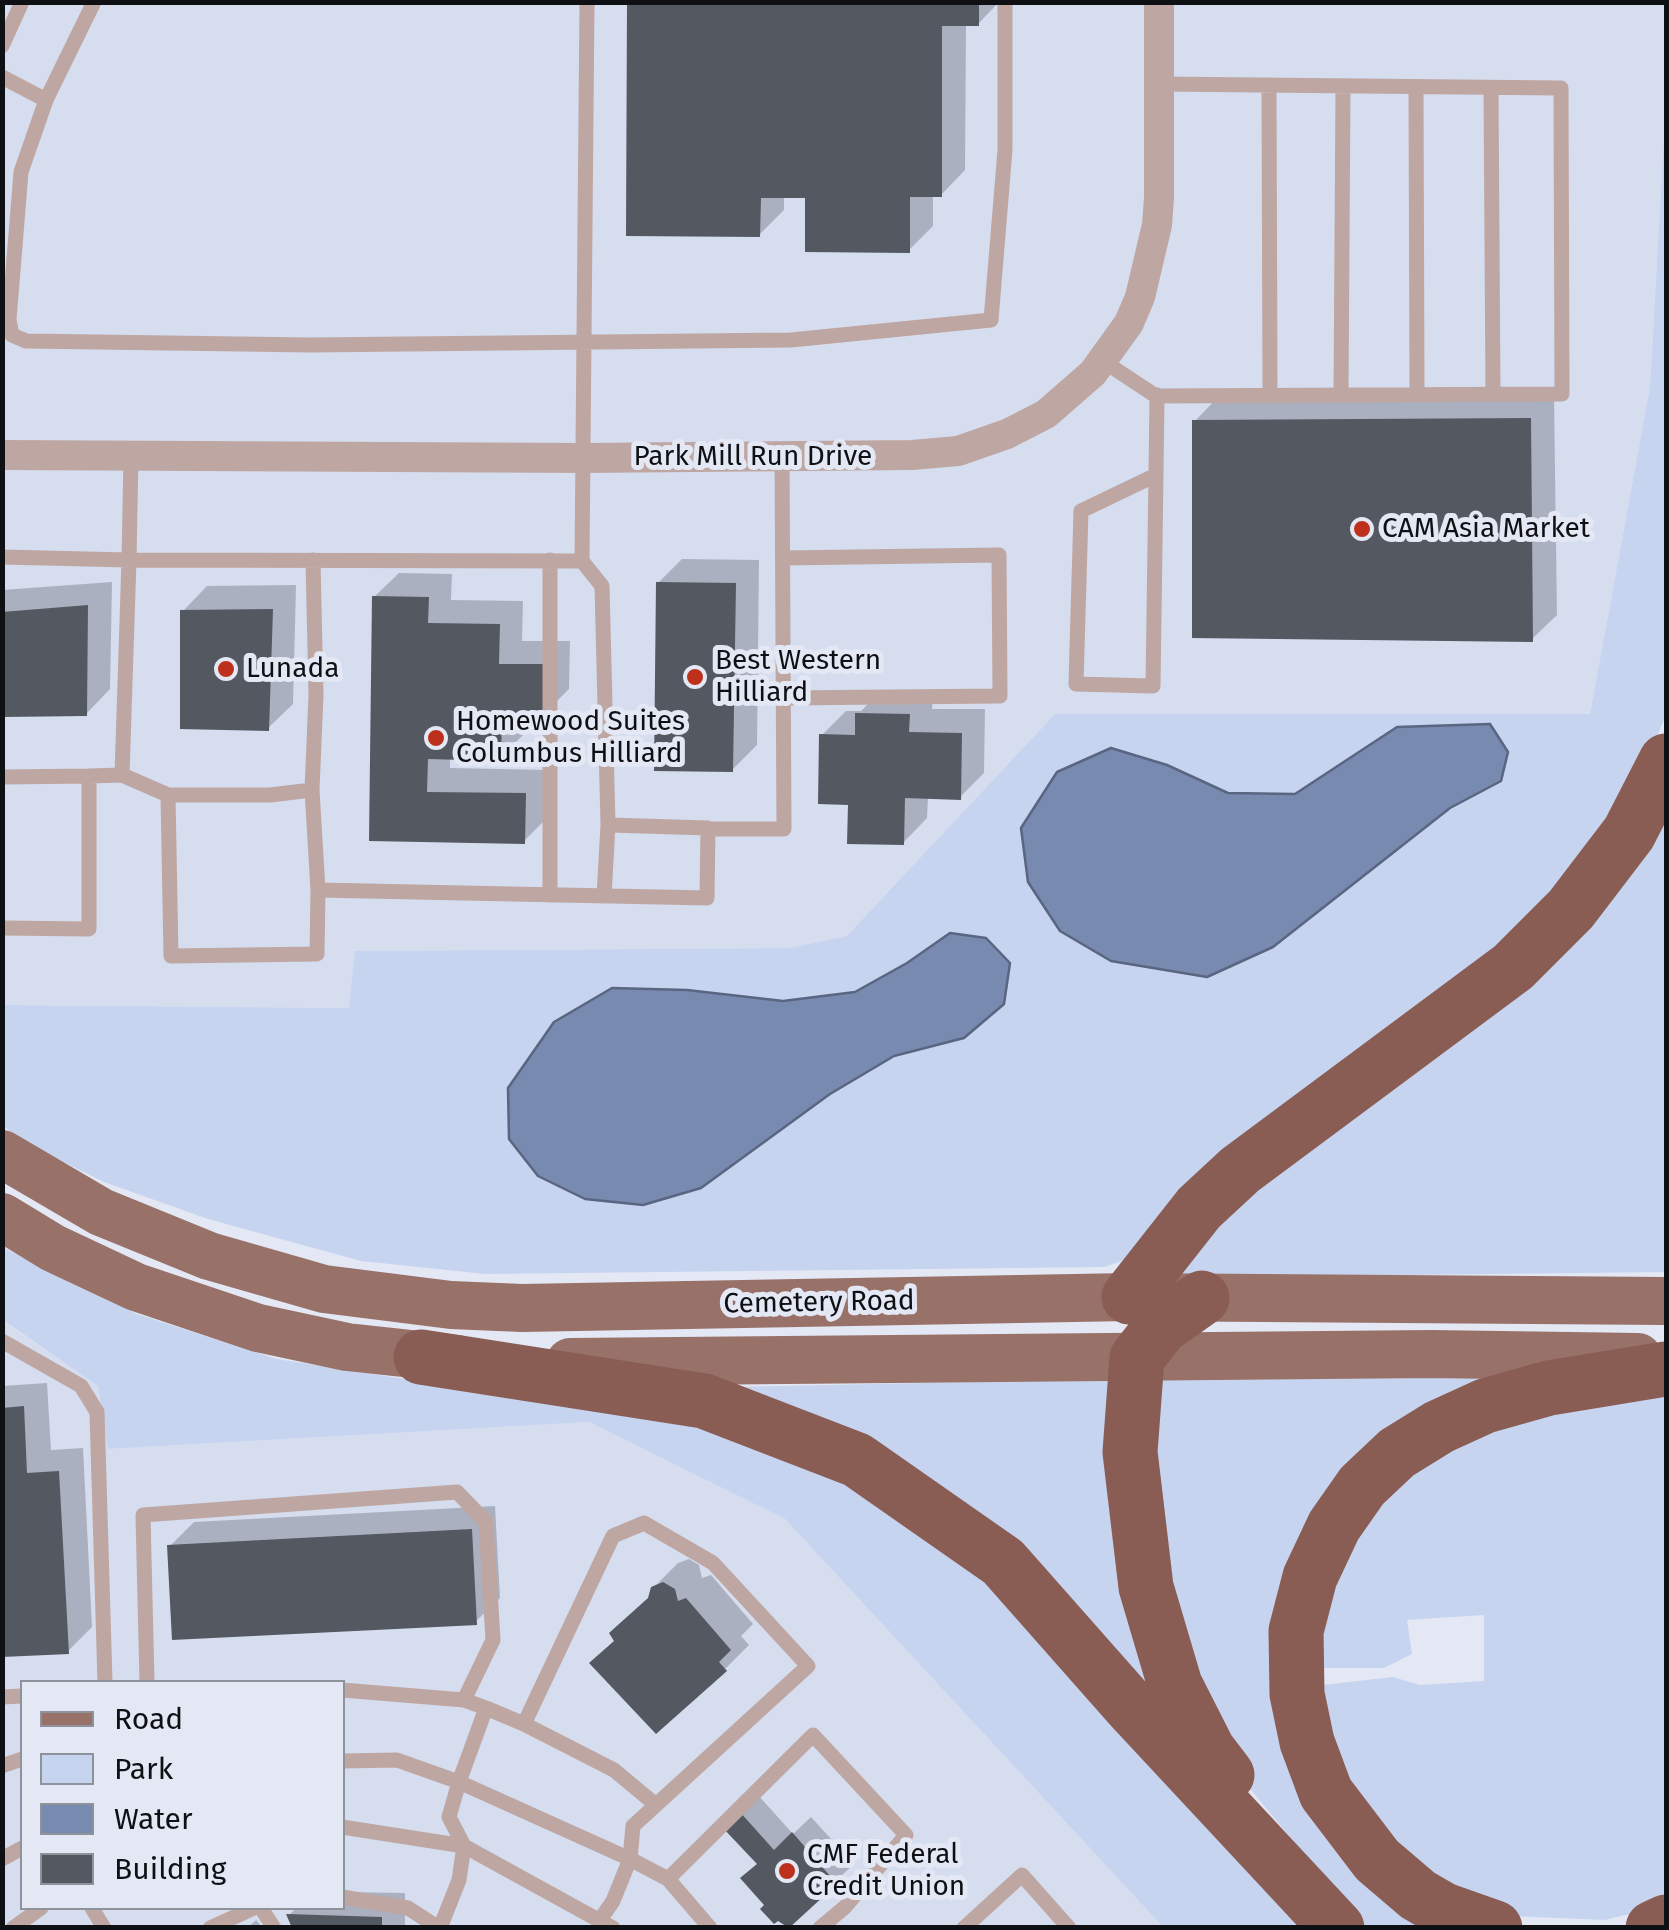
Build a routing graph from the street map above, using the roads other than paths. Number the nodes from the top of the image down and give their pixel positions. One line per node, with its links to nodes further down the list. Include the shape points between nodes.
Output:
1 (94, 2): 13 (lane)
2 (587, 2): 14 (lane)
3 (1005, 2): 14 (lane, via 1005,150 991,320 791,340)
4 (1160, 2): 8 (street, Park Mill Run Drive)
5 (15, 4): 6 (lane)
6 (2, 46)
7 (2, 77): 13 (lane)
8 (1159, 84): 9 (lane); 15 (street, Park Mill Run Drive, via 1157,225 1140,297)
9 (1269, 85): 10 (lane); 19 (lane)
10 (1344, 86): 11 (lane); 20 (lane)
11 (1416, 87): 12 (lane); 16 (lane)
12 (1491, 88): 17 (lane); 17 (lane, via 1561,88 1562,394)
13 (46, 100): 14 (lane, via 16,196 9,320 12,334 26,341)
14 (584, 344): 24 (lane)
15 (1103, 361): 18 (lane); 23 (street, Park Mill Run Drive, via 1046,414 958,451)
16 (1417, 394): 17 (lane); 20 (lane)
17 (1493, 394)
18 (1157, 395): 19 (lane); 25 (lane)
19 (1270, 395): 20 (lane)
20 (1340, 395)
21 (2, 455): 22 (street, Park Mill Run Drive)
22 (131, 456): 24 (street, Park Mill Run Drive); 28 (lane)
23 (782, 456): 24 (street, Park Mill Run Drive); 27 (lane)
24 (584, 458): 31 (lane)
25 (1156, 474): 25 (lane, via 1153,686 1076,684 1081,511)
26 (2, 557): 28 (lane)
27 (782, 558): 32 (lane); 32 (lane, via 999,555 1000,696)
28 (129, 560): 29 (lane); 34 (lane)
29 (313, 560): 30 (lane); 37 (lane)
30 (550, 560): 31 (lane); 42 (lane)
31 (582, 561): 39 (lane, via 602,586)
32 (783, 698): 40 (lane, via 784,830)
33 (1666, 761): 47 (highway, via 1629,833 1571,909 1513,967 1240,1170 1199,1208)
34 (122, 775): 35 (lane); 38 (lane)
35 (90, 776): 36 (lane); 44 (lane, via 90,929)
36 (2, 777)
37 (312, 790): 38 (lane); 41 (lane)
38 (168, 795): 41 (lane, via 171,956 318,954)
39 (608, 825): 40 (lane); 43 (lane)
40 (708, 829): 43 (lane, via 707,898)
41 (318, 890): 42 (lane)
42 (550, 895): 43 (lane)
43 (604, 896)
44 (2, 928)
45 (2, 1154): 47 (main road, Cemetery Road, via 101,1212 209,1256 377,1297 522,1308)
46 (2, 1217): 51 (main road, Cemetery Road, via 136,1287 258,1328)
47 (1129, 1297): 48 (main road, Cemetery Road)
48 (1202, 1298): 49 (main road, Cemetery Road); 53 (highway, via 1161,1327)
49 (1666, 1302)
50 (2, 1342): 55 (lane, via 81,1386 97,1412)
51 (422, 1357): 53 (main road, Cemetery Road); 80 (highway, via 704,1401 858,1460 1003,1562)
52 (1666, 1357): 53 (main road, Cemetery Road)
53 (1137, 1358): 81 (highway, via 1130,1452 1136,1510 1146,1587 1174,1684 1208,1750)
54 (1666, 1369): 82 (highway, via 1549,1388 1439,1427 1362,1486 1310,1578 1296,1631 1297,1694 1326,1793 1377,1860 1418,1896)
55 (105, 1680)
56 (147, 1680): 58 (lane, via 143,1514 457,1492 486,1522 493,1640)
57 (345, 1690): 58 (lane)
58 (464, 1700): 59 (lane)
59 (486, 1708): 60 (lane); 62 (lane)
60 (524, 1724): 63 (lane, via 614,1770); 63 (lane, via 613,1536 644,1523 713,1563 808,1666)
61 (345, 1760): 62 (lane, via 397,1760)
62 (459, 1782): 65 (lane, via 449,1817); 66 (lane)
63 (656, 1805): 66 (lane, via 633,1826)
64 (345, 1827): 65 (lane)
65 (464, 1846): 72 (lane); 75 (lane, via 459,1880)
66 (630, 1860): 67 (lane); 72 (lane)
67 (668, 1879): 76 (lane); 77 (lane, via 813,1735 906,1835)
68 (345, 1897): 75 (lane, via 408,1908)
69 (38, 1910): 73 (lane)
70 (253, 1910): 74 (lane)
71 (1666, 1922): 83 (highway)
72 (607, 1924)
73 (13, 1928)
74 (210, 1928)
75 (439, 1928)
76 (710, 1928)
77 (820, 1928)
78 (964, 1928): 79 (lane, via 1022,1874)
79 (1069, 1928)
80 (1337, 1928)
81 (1352, 1928)
82 (1495, 1928)
83 (1652, 1928)

